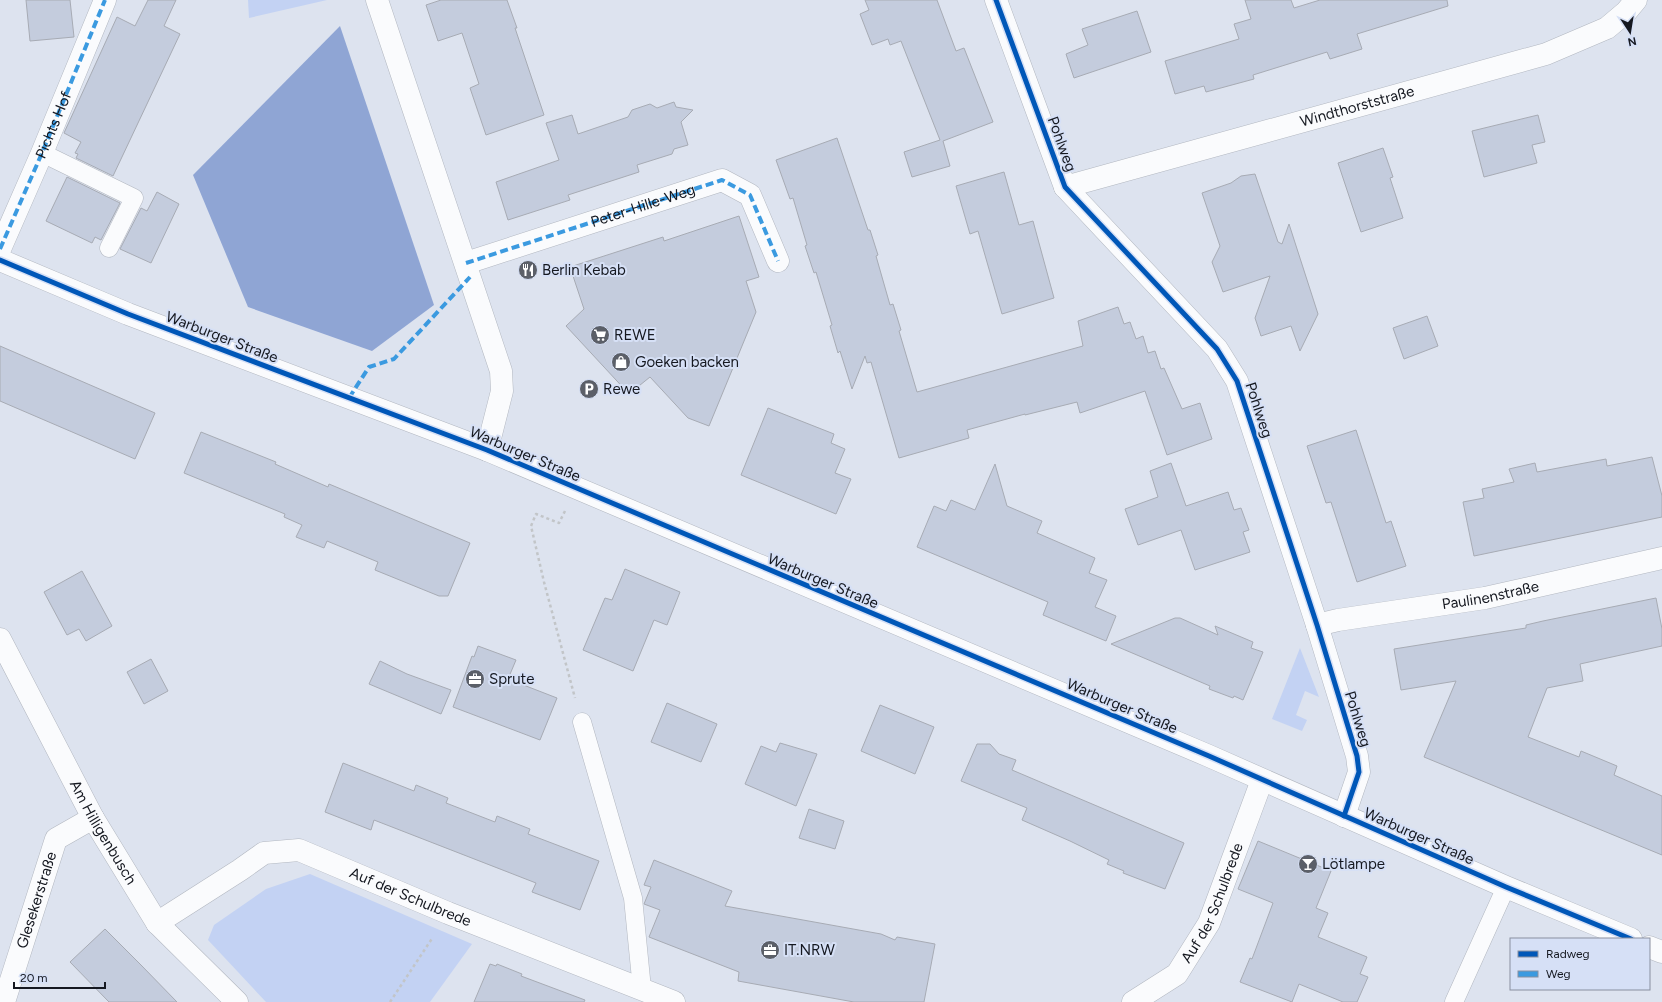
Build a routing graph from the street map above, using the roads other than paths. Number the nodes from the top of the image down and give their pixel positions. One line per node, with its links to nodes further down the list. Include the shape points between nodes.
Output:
1 (105, 0): 5 (street, Pichts Hof)
2 (376, 0): 11 (street)
3 (996, 0): 6 (street, Pohlweg)
4 (1636, 0): 6 (street, Windthorststraße, via 1607,28 1546,54)
5 (42, 153): 7 (lane, via 134,198); 8 (street, Pichts Hof)
6 (1065, 187): 14 (street, Pohlweg, via 1217,349 1237,381)
7 (109, 248)
8 (0, 249)
9 (0, 260): 12 (street, Warburger Straße, via 128,314)
10 (778, 261): 11 (street, Peter-Hille-Weg, via 750,195 722,180)
11 (466, 263): 12 (street, via 501,371 502,391)
12 (487, 450): 17 (street, Warburger Straße)
13 (1662, 558): 14 (street, Paulinenstraße, via 1485,598)
14 (1317, 625): 18 (street, Pohlweg, via 1357,756 1359,772)
15 (0, 640): 19 (street, Am Hilligenbusch)
16 (582, 722): 25 (lane, via 633,898)
17 (1262, 780): 18 (street, Warburger Straße); 29 (street, Auf der Schulbrede, via 1209,923 1177,974)
18 (1344, 816): 20 (street, Warburger Straße)
19 (93, 818): 21 (street, Am Hilligenbusch); 26 (street, Glesekerstraße, via 56,838)
20 (1506, 888): 22 (street, Warburger Straße); 30 (lane)
21 (157, 923): 25 (street, Auf der Schulbrede, via 264,854 299,850 448,913); 27 (street, Am Hilligenbusch)
22 (1629, 938)
23 (1650, 947): 24 (street)
24 (1662, 952)
25 (642, 989): 28 (street, Auf der Schulbrede)
26 (4, 1002)
27 (237, 1002)
28 (674, 1002)
29 (1133, 1002)
30 (1454, 1002)

